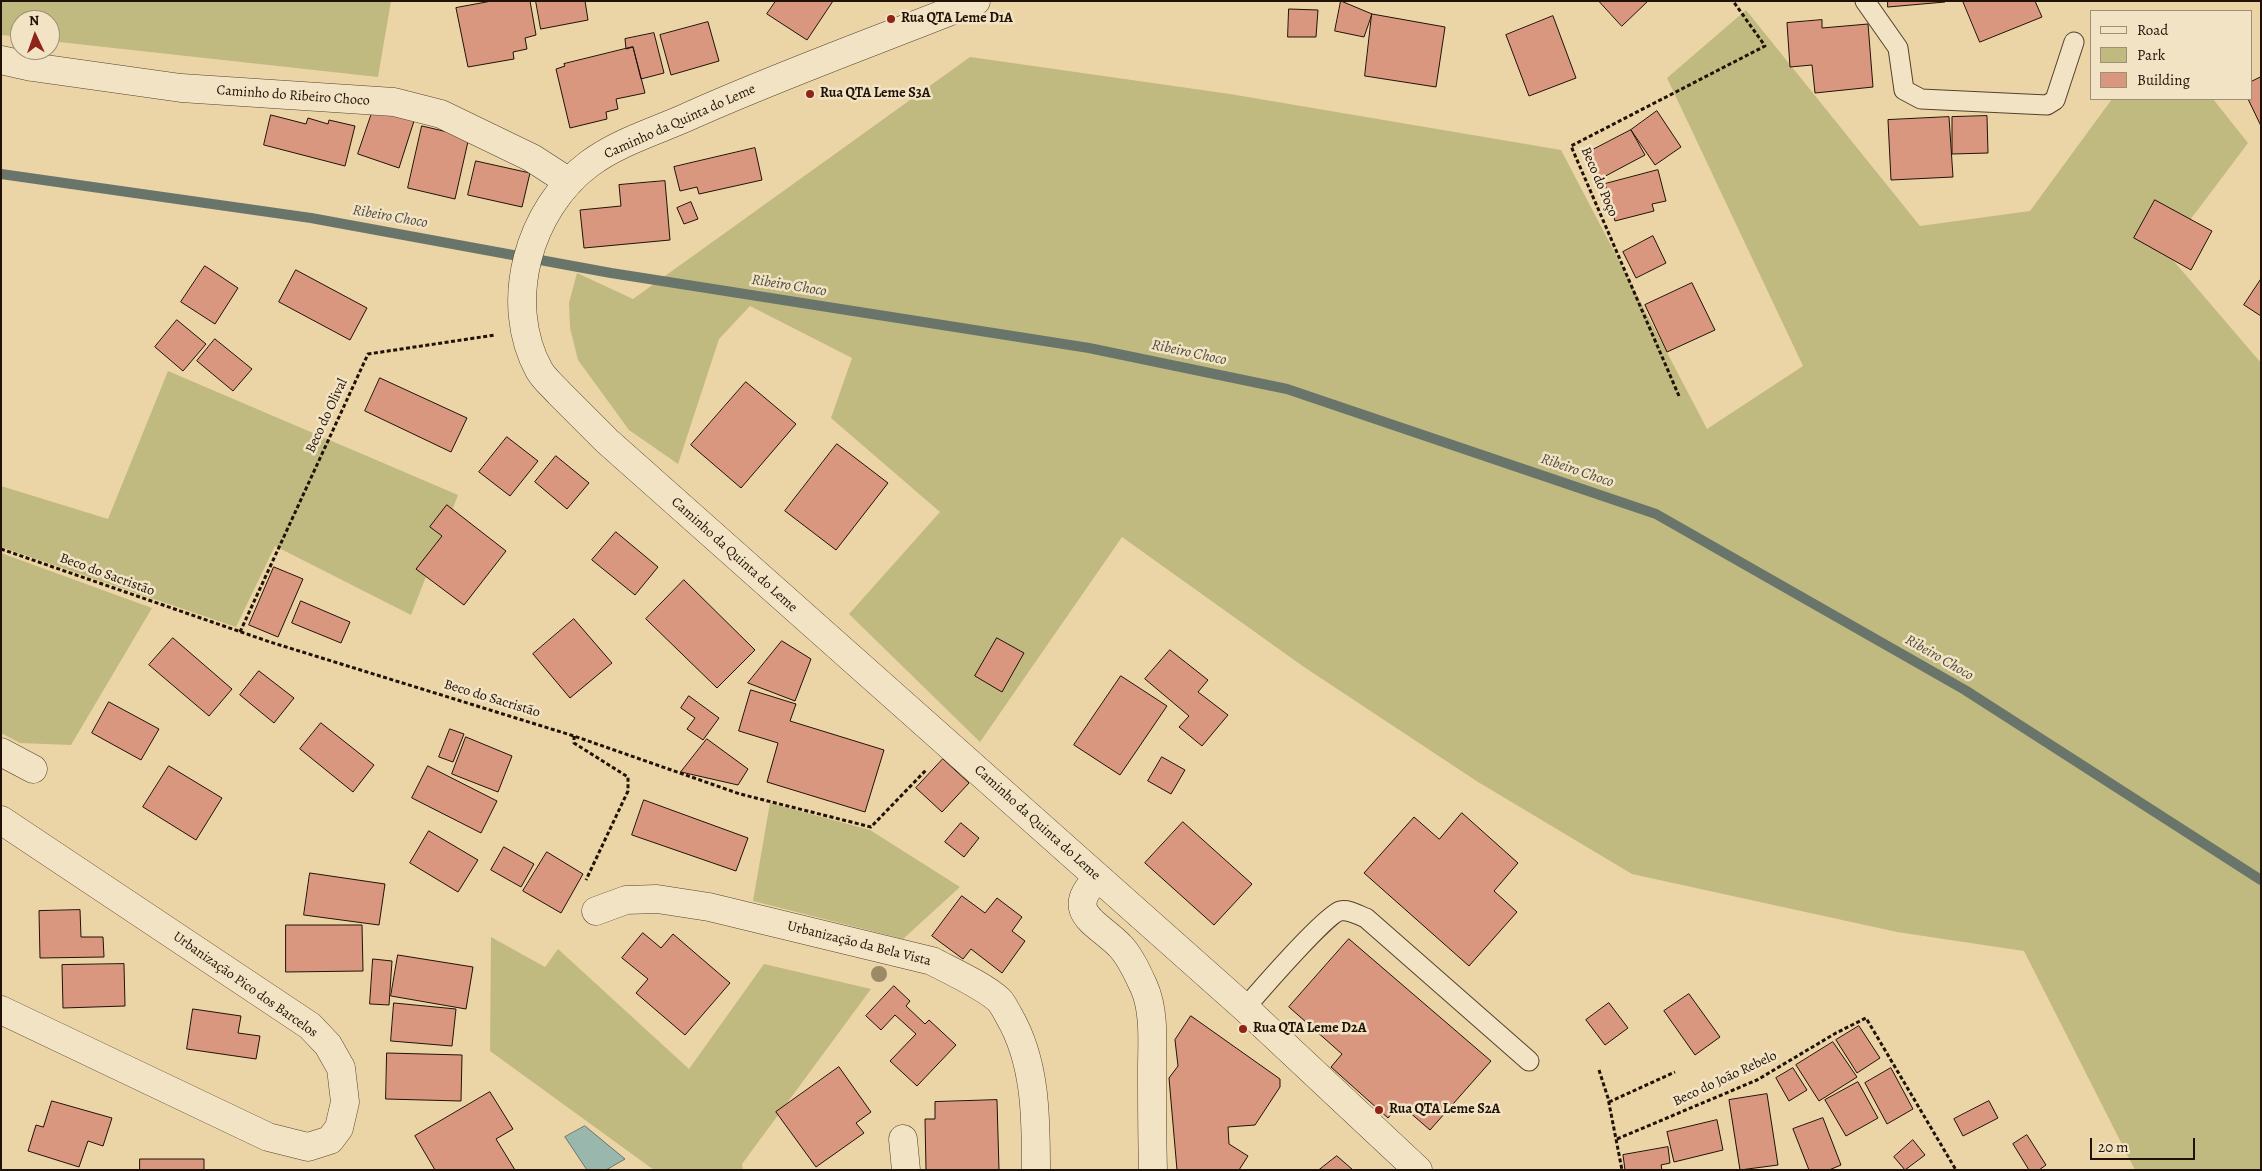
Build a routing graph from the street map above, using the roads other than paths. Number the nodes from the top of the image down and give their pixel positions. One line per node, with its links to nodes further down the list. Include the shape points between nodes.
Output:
1 (976, 1): 5 (street, Caminho da Quinta do Leme, via 708,107 614,149)
2 (1865, 1): 3 (lane, via 1898,48 1904,90 1921,99 2047,106 2055,100)
3 (2074, 42)
4 (1, 60): 5 (street, Caminho do Ribeiro Choco, via 182,88 394,102 441,114 532,158)
5 (569, 182): 9 (street, Caminho da Quinta do Leme, via 540,222 522,278 525,331 540,373 607,441)
6 (1, 752): 7 (street)
7 (34, 769)
8 (1, 820): 12 (street, Urbanização Pico dos Barcelos, via 310,1026 328,1045 340,1068 345,1102 339,1128 330,1140 308,1147 268,1136)
9 (1098, 878): 11 (street, Caminho da Quinta do Leme); 17 (street, via 1088,888 1083,900 1084,914 1121,947 1147,994 1152,1028)
10 (596, 911): 16 (street, Urbanização da Bela Vista, via 626,900 657,899 708,907 932,961 965,978 999,1000 1018,1032 1027,1062 1036,1116)
11 (1245, 1008): 13 (lane, via 1323,923 1338,911 1348,911 1366,918); 18 (street, Caminho da Quinta do Leme)
12 (1, 1010)
13 (1529, 1060)
14 (904, 1139): 15 (street)
15 (906, 1170)
16 (1036, 1170)
17 (1153, 1170)
18 (1418, 1170)

